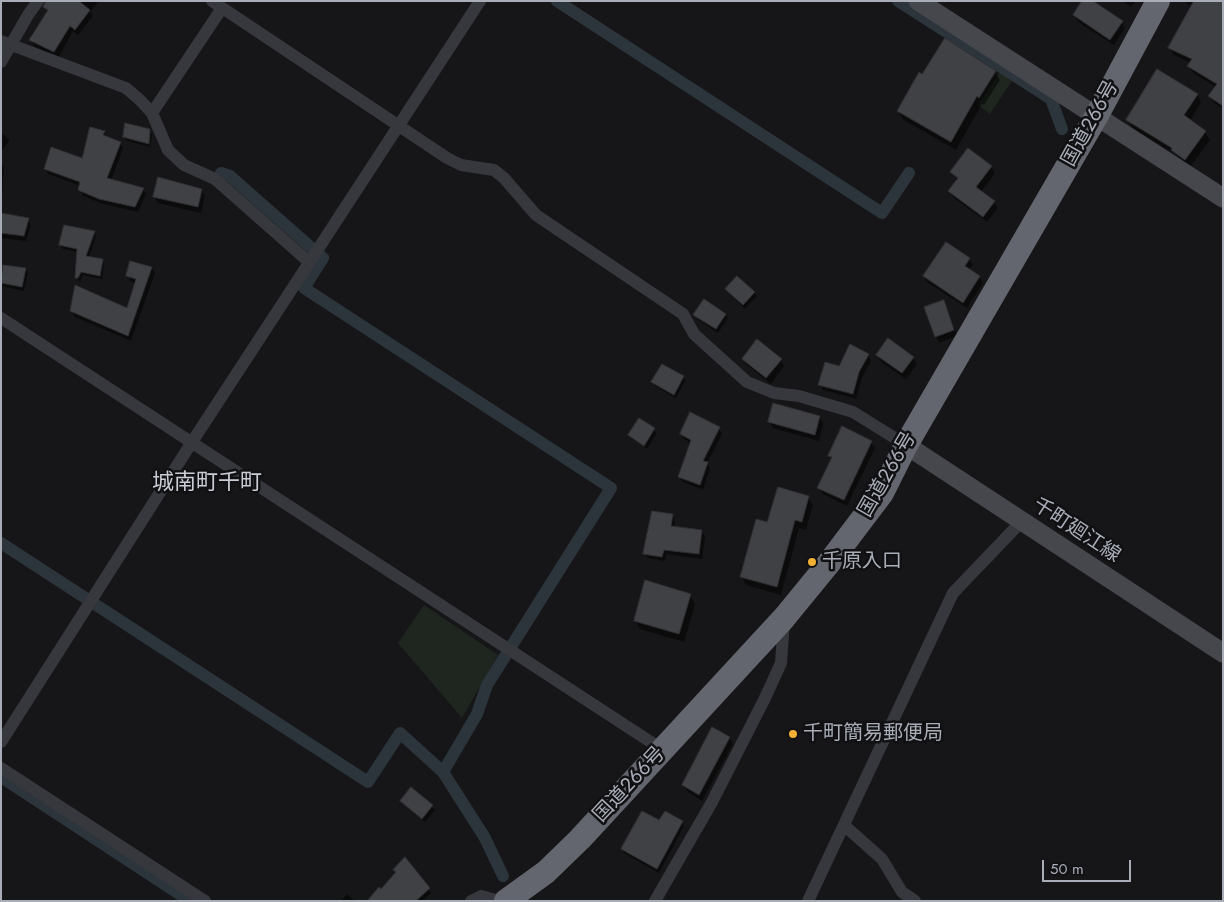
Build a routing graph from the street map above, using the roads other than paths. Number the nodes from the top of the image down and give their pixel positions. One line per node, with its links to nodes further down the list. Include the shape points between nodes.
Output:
1 (38, 1): 6 (street)
2 (480, 1): 10 (street)
3 (918, 1): 9 (main road)
4 (1158, 1): 9 (highway, 国道266号)
5 (217, 4): 8 (street); 10 (street)
6 (6, 43): 7 (street); 8 (street, via 126,88)
7 (1, 62)
8 (152, 114): 12 (street, via 168,150 184,165 215,179)
9 (1097, 115): 11 (main road); 15 (highway, 国道266号)
10 (399, 126): 12 (street); 15 (street, via 461,165 494,170 536,215 683,314 694,334 747,382 774,393 799,396 853,412)
11 (1223, 198)
12 (309, 262): 14 (street)
13 (1, 318): 14 (street)
14 (192, 442): 19 (street); 20 (street)
15 (906, 445): 16 (main road, 千町廻江線); 17 (highway, 国道266号, via 882,493)
16 (1021, 522): 18 (main road, 千町廻江線); 22 (street, via 953,593)
17 (784, 618): 20 (highway, 国道266号); 27 (street, via 781,663 712,802)
18 (1223, 653)
19 (1, 742)
20 (663, 750): 26 (highway, 国道266号, via 546,872)
21 (1, 768): 23 (street)
22 (845, 826): 28 (street); 29 (street, via 882,859 902,892)
23 (205, 901)
24 (471, 901): 25 (street, via 481,896)
25 (500, 901)
26 (506, 901)
27 (655, 901)
28 (808, 901)
29 (914, 901)

